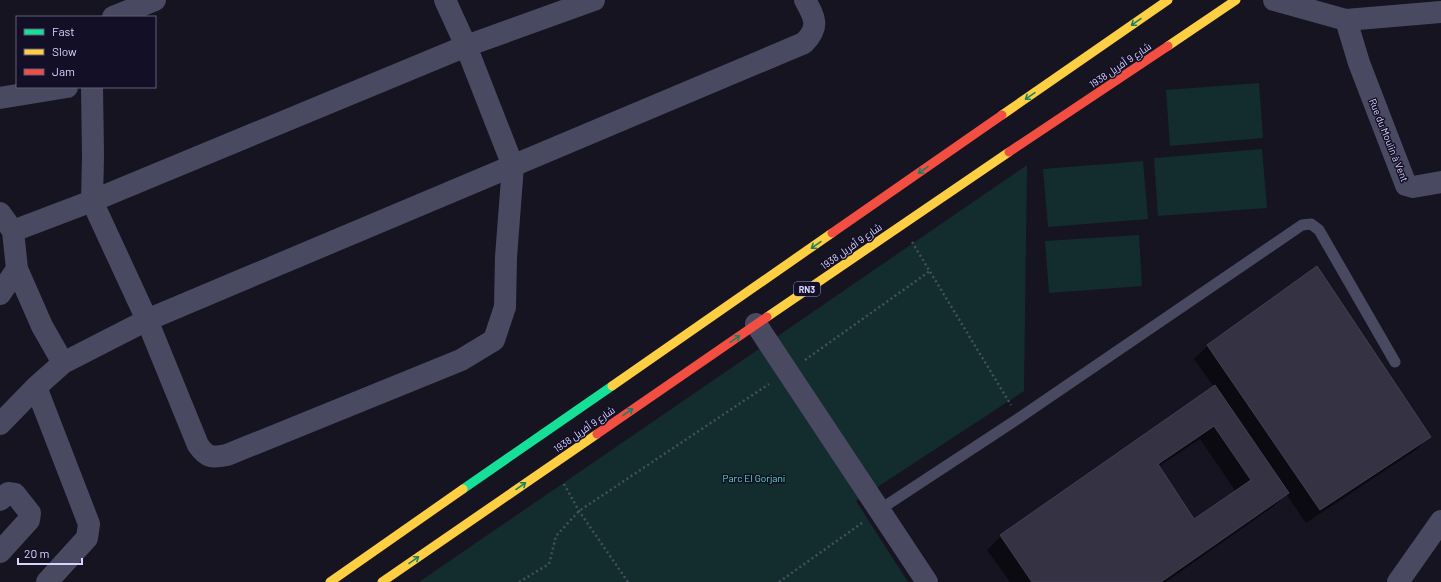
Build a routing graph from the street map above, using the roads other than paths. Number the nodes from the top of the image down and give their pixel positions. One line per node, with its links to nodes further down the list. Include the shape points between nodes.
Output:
1 (155, 0): 9 (street)
2 (445, 0): 11 (street)
3 (594, 0): 11 (street)
4 (805, 0): 15 (street, via 812,13 814,25 812,35 804,43)
5 (1168, 0): 33 (main road, شارع 9 أفريل 1938, one-way to 33)
6 (1236, 0): 23 (main road, شارع 9 أفريل 1938 / RN3)
7 (1274, 0): 10 (street)
8 (1441, 12): 10 (street)
9 (116, 15)
10 (1346, 20): 16 (street, Rue du Moulin à Vent, via 1359,63 1406,185 1413,187)
11 (466, 46): 15 (street); 17 (street)
12 (60, 88): 14 (street)
13 (92, 88): 17 (street)
14 (0, 98)
15 (513, 166): 22 (street); 22 (street, via 505,307 494,340 461,360 227,455 216,457 205,454 198,445)
16 (1441, 182)
17 (92, 202): 19 (street); 22 (street)
18 (0, 213): 19 (street)
19 (13, 231): 20 (street)
20 (17, 268): 21 (street); 25 (street, via 42,326)
21 (0, 294)
22 (146, 320): 25 (street)
23 (756, 324): 29 (street); 34 (main road, شارع 9 أفريل 1938 / RN3, one-way to 23)
24 (1396, 362): 29 (lane, via 1319,230 1312,224 1302,225)
25 (62, 363): 26 (street)
26 (36, 387): 27 (street); 32 (street, via 89,524 86,538)
27 (0, 424)
28 (0, 500): 31 (street, via 8,493 15,494 30,513 29,520)
29 (879, 510): 35 (street)
30 (1441, 521): 36 (street)
31 (0, 552)
32 (48, 582)
33 (330, 582)
34 (382, 582)
35 (927, 582)
36 (1398, 582)

